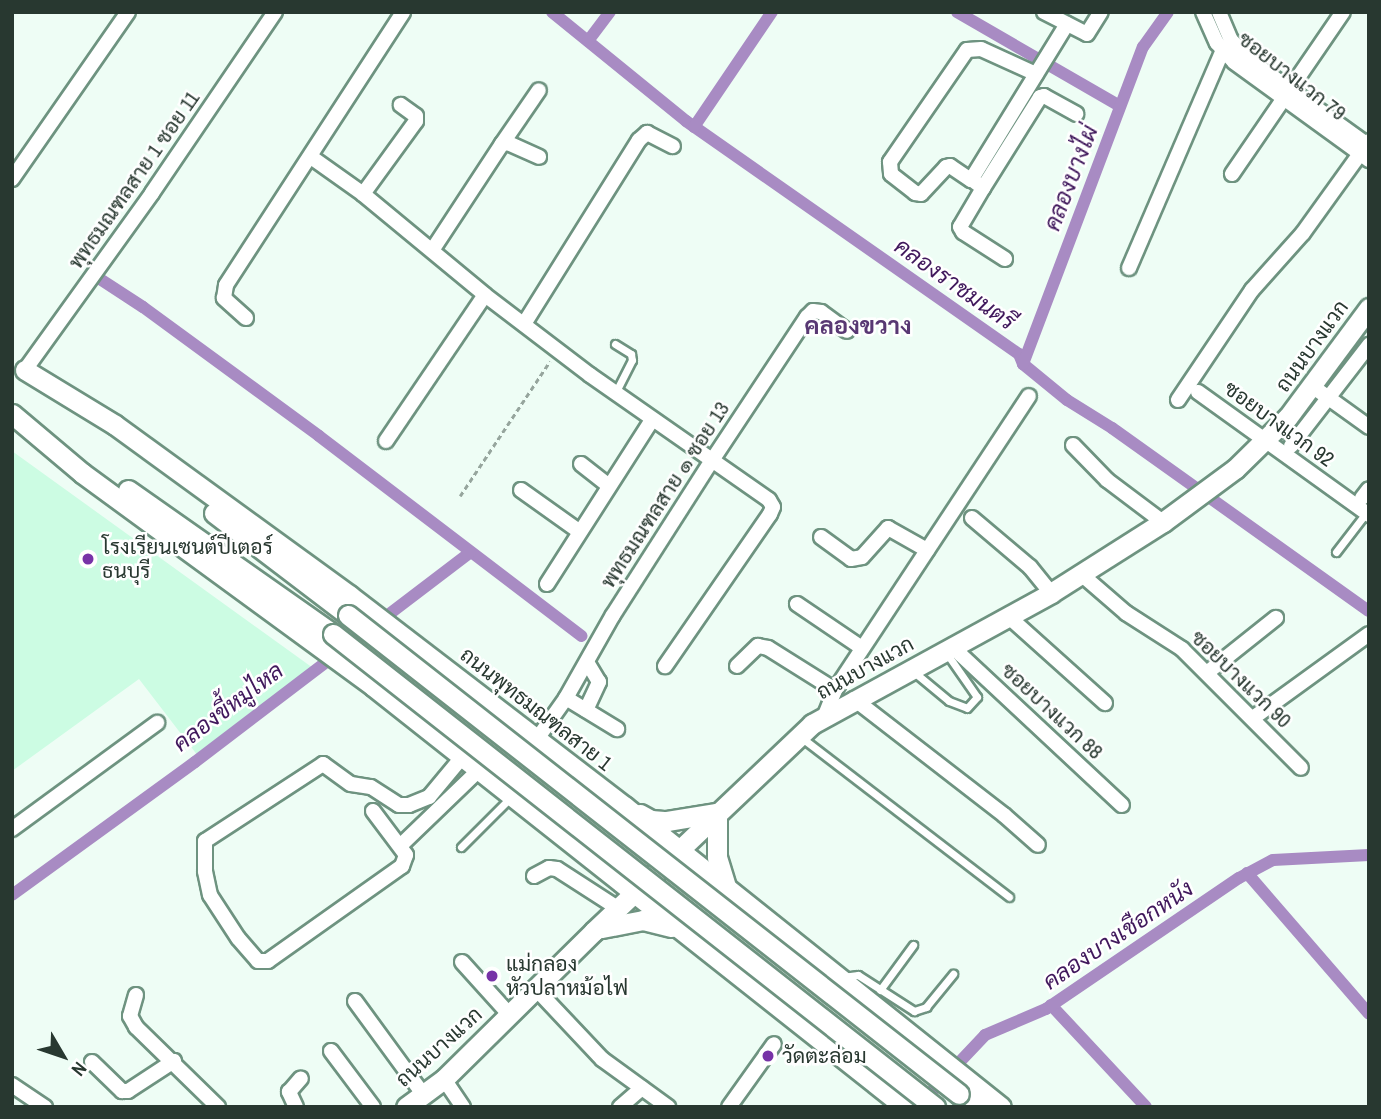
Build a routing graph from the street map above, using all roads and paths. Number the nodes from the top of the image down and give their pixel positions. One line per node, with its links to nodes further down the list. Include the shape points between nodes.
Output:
1 (128, 12): 22 (street)
2 (275, 12): 36 (street, พุทธมณฑลสาย 1 ซอย 11, via 152,193)
3 (403, 12): 19 (street)
4 (1044, 12): 9 (street)
5 (1101, 12): 9 (street, via 1087,34)
6 (1203, 12): 10 (street, ซอยบางแวก 79)
7 (1219, 12): 13 (street, ซอยบางแวก 79, via 1242,52)
8 (1343, 12): 13 (street)
9 (1067, 24): 11 (street)
10 (1223, 50): 13 (street, ซอยบางแวก 79, via 1249,74); 27 (street)
11 (1039, 68): 23 (street); 23 (street, via 981,49 967,50 888,168 915,194 950,166)
12 (539, 90): 16 (street)
13 (1287, 94): 18 (street, ซอยบางแวก 79); 21 (street)
14 (401, 105): 24 (street, via 416,121)
15 (1076, 114): 23 (street, via 1040,97)
16 (502, 144): 20 (street); 25 (street)
17 (673, 146): 31 (street, via 647,133 639,140)
18 (1366, 149): 42 (street, via 1303,233 1252,290)
19 (311, 157): 24 (street); 30 (street, via 226,285 224,298)
20 (539, 157)
21 (1232, 174)
22 (12, 179)
23 (977, 184): 26 (street, via 960,226)
24 (363, 194): 25 (street)
25 (433, 249): 28 (street)
26 (1005, 259)
27 (1129, 268)
28 (485, 295): 31 (street); 47 (street)
29 (1369, 308): 37 (main road, ถนนบางแวก)
30 (246, 318)
31 (524, 324): 35 (street)
32 (847, 331): 50 (street, พุทธมณฑลสาย ๑ ซอย 13, via 813,311)
33 (615, 344): 39 (lane, via 631,354 632,360)
34 (1369, 345): 41 (street)
35 (557, 350): 39 (street); 54 (path)
36 (19, 365): 86 (main road, ถนนพุทธมณฑลสาย 1, via 115,425); 129 (main road, ถนนพุทธมณฑลสาย 1, bridge, via 348,615 959,1094)
37 (1312, 386): 41 (street); 46 (main road, ถนนบางแวก)
38 (1198, 392): 46 (street, ซอยบางแวก 92)
39 (615, 393): 44 (street)
40 (1029, 396): 60 (street)
41 (1329, 398): 45 (street); 49 (street)
42 (1178, 400)
43 (12, 413): 87 (main road, via 82,472); 140 (main road, bridge, via 333,634)
44 (652, 420): 50 (street); 52 (street)
45 (1369, 427)
46 (1267, 440): 55 (street, ซอยบางแวก 92); 57 (main road, ถนนบางแวก)
47 (386, 441)
48 (1073, 445): 57 (street, via 1107,480)
49 (1291, 446)
50 (711, 461): 71 (street, พุทธมณฑลสาย ๑ ซอย 13, via 613,615); 72 (street, via 773,506)
51 (581, 464): 52 (street)
52 (608, 485): 58 (street)
53 (521, 490): 58 (street)
54 (460, 496)
55 (1368, 514): 61 (lane)
56 (972, 518): 64 (street, via 1030,567)
57 (1169, 518): 62 (main road, ถนนบางแวก)
58 (580, 532): 63 (street)
59 (821, 537): 60 (street, via 851,559 862,557 888,528)
60 (927, 550): 69 (street)
61 (1336, 552)
62 (1081, 574): 64 (main road, ถนนบางแวก); 75 (street, ซอยบางแวก 90)
63 (547, 584)
64 (1051, 593): 66 (main road, ถนนบางแวก)
65 (797, 604): 69 (street)
66 (1009, 617): 70 (main road, ถนนบางแวก); 79 (street)
67 (1276, 618): 75 (street)
68 (1369, 634): 82 (street)
69 (863, 648): 76 (street)
70 (950, 648): 74 (main road, ถนนบางแวก); 74 (lane, via 977,697 967,708 949,701); 92 (street, ซอยบางแวก 88)
71 (588, 664): 77 (street, พุทธมณฑลสาย ๑ ซอย 13); 80 (street, via 599,682)
72 (664, 666)
73 (737, 666): 76 (street, via 758,646 780,653)
74 (911, 668): 78 (main road, ถนนบางแวก)
75 (1208, 672): 82 (street, ซอยบางแวก 90)
76 (835, 690): 81 (street)
77 (566, 698): 80 (street); 86 (street, พุทธมณฑลสาย ๑ ซอย 13)
78 (854, 699): 81 (main road, ถนนบางแวก); 98 (street)
79 (1105, 703)
80 (586, 710): 84 (street)
81 (825, 715): 85 (main road, ถนนบางแวก)
82 (1253, 718): 88 (street, ซอยบางแวก 90)
83 (157, 723): 97 (street)
84 (617, 729)
85 (798, 736): 95 (main road, ถนนบางแวก); 105 (lane)
86 (537, 739): 90 (main road, ถนนพุทธมณฑลสาย 1)
87 (463, 756): 89 (main road); 99 (street, via 429,797 409,805 399,805 371,787 351,784 327,765 319,766 205,842 210,895 238,938 264,963 402,866 406,855)
88 (1301, 768)
89 (480, 769): 91 (main road); 99 (street)
90 (589, 780): 93 (main road, ถนนพุทธมณฑลสาย 1); 96 (main road, via 623,819 628,829 622,842 598,849)
91 (513, 795): 96 (main road); 100 (lane)
92 (1122, 805)
93 (624, 806): 95 (main road, via 651,820); 101 (main road, ถนนพุทธมณฑลสาย 1)
94 (373, 811): 99 (street)
95 (717, 813): 101 (main road, ถนนบางแวก); 103 (main road, via 717,857)
96 (547, 822): 104 (main road)
97 (12, 829)
98 (1038, 845)
99 (400, 846)
100 (461, 847)
101 (679, 851): 103 (main road, ถนนพุทธมณฑลสาย 1); 104 (main road, ถนนบางแวก)
102 (534, 876): 106 (street, via 557,869)
103 (727, 890): 109 (main road, ถนนพุทธมณฑลสาย 1)
104 (636, 894): 106 (main road, ถนนบางแวก); 107 (main road)
105 (1009, 897)
106 (619, 909): 108 (main road, ถนนบางแวก)
107 (680, 929): 108 (main road, via 643,919); 116 (main road)
108 (594, 931): 114 (main road, ถนนบางแวก)
109 (780, 932): 113 (main road, ถนนพุทธมณฑลสาย 1); 116 (main road, via 724,902 703,904 696,912 704,936)
110 (913, 945): 115 (lane)
111 (462, 962): 119 (street)
112 (954, 974): 115 (lane, via 919,1011)
113 (839, 978): 115 (lane, via 858,975); 129 (main road, ถนนพุทธมณฑลสาย 1)
114 (537, 990): 119 (main road, ถนนบางแวก); 127 (street, via 601,1059)
115 (880, 990)
116 (761, 993): 139 (main road)
117 (136, 995): 122 (street, via 130,1016 136,1027)
118 (355, 1001): 128 (street)
119 (509, 1014): 125 (main road, ถนนบางแวก)
120 (774, 1044): 138 (street)
121 (331, 1051): 133 (street)
122 (174, 1060): 123 (street, via 128,1091 122,1091); 131 (street)
123 (92, 1062)
124 (301, 1078): 132 (street, via 289,1092)
125 (444, 1079): 128 (main road, ถนนบางแวก); 135 (street)
126 (12, 1085): 130 (street)
127 (642, 1088): 136 (street); 137 (street)
128 (423, 1094): 134 (main road, ถนนบางแวก)
129 (990, 1105)
130 (45, 1107)
131 (218, 1107)
132 (296, 1107)
133 (373, 1107)
134 (406, 1107)
135 (463, 1107)
136 (620, 1107)
137 (668, 1107)
138 (729, 1107)
139 (905, 1107)
140 (935, 1107)

